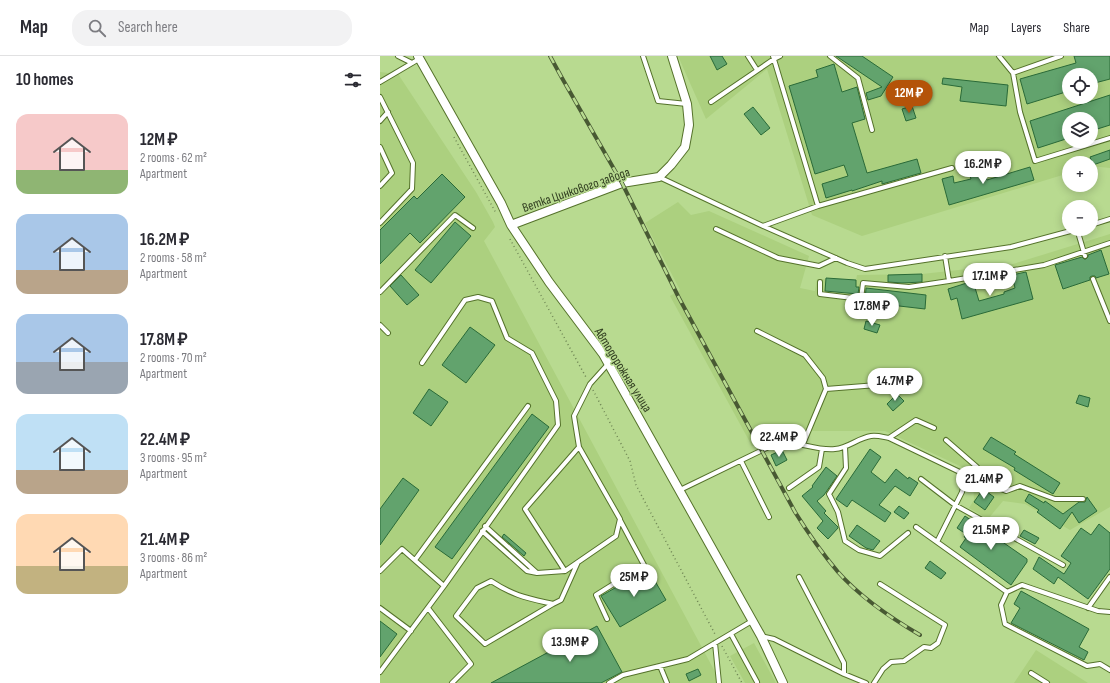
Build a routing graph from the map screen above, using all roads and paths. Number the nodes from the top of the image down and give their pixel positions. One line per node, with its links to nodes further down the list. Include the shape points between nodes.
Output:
1 (398, 56): 10 (lane)
2 (643, 56): 16 (lane, via 658,101)
3 (672, 56): 16 (street)
4 (748, 56): 11 (lane)
5 (780, 56): 9 (lane)
6 (830, 56): 19 (lane, via 858,78)
7 (998, 56): 12 (lane)
8 (1061, 56): 12 (lane)
9 (773, 57): 11 (lane); 26 (lane)
10 (417, 59): 13 (lane); 31 (street, Автодорожная улица, via 501,203)
11 (757, 70): 15 (lane)
12 (1013, 73): 21 (lane, via 1020,112 1035,161)
13 (380, 82)
14 (380, 97): 17 (lane)
15 (711, 102)
16 (688, 104): 24 (street, via 689,125 685,147)
17 (388, 112): 18 (lane); 29 (lane, via 413,163 412,189)
18 (380, 121)
19 (872, 130)
20 (454, 137): 27 (path)
21 (1110, 138)
22 (380, 147): 25 (lane, via 392,174)
23 (952, 168): 26 (lane)
24 (659, 177): 31 (street, Ветка Цинкового завода, via 622,183); 32 (lane)
25 (380, 186)
26 (818, 206): 32 (lane)
27 (499, 218)
28 (1110, 219): 30 (lane)
29 (380, 222)
30 (1098, 223)
31 (511, 225): 51 (street, Автодорожная улица)
32 (763, 226): 41 (lane)
33 (473, 228): 45 (lane, via 455,215)
34 (716, 230): 41 (lane, via 778,258 819,266)
35 (1062, 233): 40 (lane, via 1011,248)
36 (1079, 236): 39 (lane)
37 (510, 238): 52 (path)
38 (1110, 243): 39 (lane)
39 (1084, 253): 43 (lane, via 1044,265)
40 (945, 256): 41 (lane, via 865,269); 43 (lane)
41 (836, 258)
42 (1093, 279): 46 (lane)
43 (949, 281): 44 (lane, via 909,287 863,284 861,299 820,294)
44 (820, 282)
45 (380, 292)
46 (1110, 321)
47 (380, 325): 49 (lane)
48 (757, 331): 54 (lane, via 805,355 822,378)
49 (388, 333)
50 (422, 363): 73 (lane, via 465,300 478,297 492,301 507,338 532,353 556,401 558,425)
51 (608, 364): 52 (lane); 68 (street, Автодорожная улица)
52 (590, 384): 61 (lane, via 574,416); 99 (path, via 630,461 636,486)
53 (877, 385): 54 (lane)
54 (826, 389): 59 (lane)
55 (528, 406): 78 (lane)
56 (934, 428): 57 (lane, via 916,420)
57 (889, 438): 60 (lane, via 870,436); 64 (lane)
58 (946, 440): 66 (lane, via 977,467)
59 (803, 444): 62 (lane); 63 (lane, via 779,442)
60 (845, 447): 62 (lane); 76 (lane, via 846,468 829,494 838,512 844,541 859,550 880,556)
61 (579, 448): 72 (lane); 82 (lane, via 525,509)
62 (822, 449): 67 (lane, via 819,466)
63 (741, 461): 68 (lane); 71 (lane)
64 (966, 475): 66 (lane); 70 (lane, via 962,492)
65 (921, 479): 70 (lane)
66 (990, 484): 69 (lane, via 1006,491 1020,486 1055,499)
67 (789, 488)
68 (680, 490): 95 (street, Автодорожная улица)
69 (1083, 498)
70 (955, 505): 77 (lane); 80 (lane)
71 (769, 517)
72 (620, 519): 79 (lane, via 616,536); 94 (lane, via 644,565 596,595)
73 (485, 526): 75 (lane); 83 (lane)
74 (916, 527): 77 (lane)
75 (482, 531): 83 (lane, via 527,571); 87 (lane)
76 (908, 533)
77 (937, 542): 88 (lane)
78 (415, 560): 81 (lane, via 402,549); 87 (lane)
79 (578, 562): 82 (lane); 89 (lane, via 560,600)
80 (1063, 565)
81 (380, 571)
82 (565, 571): 83 (lane)
83 (537, 573)
84 (1110, 576): 91 (lane)
85 (799, 577): 104 (lane, via 844,663)
86 (880, 584): 113 (lane, via 945,625 938,644 931,648 924,647 904,661 891,662)
87 (444, 586): 90 (lane)
88 (1006, 592): 91 (lane, via 1022,585); 101 (lane, via 1001,605 1005,624 1087,666 1100,664)
89 (553, 604): 89 (lane, via 485,644 456,616 477,588 491,581 506,591)
90 (428, 608): 96 (lane); 106 (lane, via 471,664)
91 (1088, 608): 93 (lane)
92 (380, 609): 96 (lane)
93 (1110, 612)
94 (607, 619)
95 (753, 621): 97 (lane); 98 (street, Автодорожная улица)
96 (411, 631): 102 (lane)
97 (731, 634): 99 (lane); 105 (lane)
98 (761, 636): 104 (lane, via 774,639); 111 (street, Автодорожная улица)
99 (717, 642): 100 (lane, via 688,659); 109 (lane); 110 (path)
100 (660, 666): 107 (lane, via 623,675); 108 (lane)
101 (1110, 670)
102 (380, 672)
103 (1031, 673): 114 (lane)
104 (844, 674): 112 (lane)
105 (757, 682)
106 (452, 683)
107 (609, 683)
108 (667, 683)
109 (719, 683)
110 (742, 683)
111 (783, 683)
112 (866, 683)
113 (874, 683)
114 (1047, 683)

